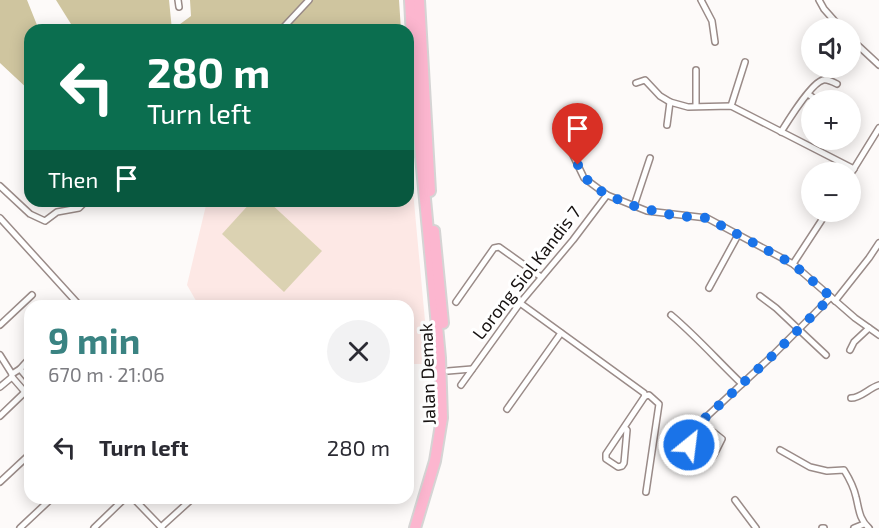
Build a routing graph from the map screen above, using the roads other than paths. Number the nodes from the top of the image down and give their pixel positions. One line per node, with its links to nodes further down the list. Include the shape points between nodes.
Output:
1 (309, 0): 7 (street)
2 (410, 0): 8 (highway, Jalan Demak)
3 (419, 0): 61 (highway, Jalan Demak, via 430,190)
4 (701, 0): 9 (street, via 712,21)
5 (819, 0): 6 (street)
6 (832, 18)
7 (287, 24)
8 (411, 24)
9 (715, 42)
10 (861, 48): 12 (street)
11 (745, 62): 21 (street)
12 (879, 65)
13 (696, 70): 20 (street)
14 (414, 74): 91 (highway, Jalan Demak, via 442,418 435,461)
15 (636, 83): 19 (street, via 647,80)
16 (837, 84): 17 (street, via 822,80)
17 (812, 90)
18 (801, 101): 24 (street)
19 (670, 102): 20 (street); 22 (street)
20 (696, 106): 21 (street)
21 (731, 106): 24 (street)
22 (667, 125)
23 (879, 128): 25 (street)
24 (781, 132): 29 (street)
25 (873, 137): 26 (street); 30 (street)
26 (879, 140)
27 (572, 153): 32 (street, via 584,177)
28 (650, 158): 33 (street)
29 (840, 162)
30 (858, 162)
31 (0, 186): 34 (street, via 30,214 45,221 57,212)
32 (607, 195): 33 (street); 40 (street, Lorong Siol Kandis 7)
33 (634, 206): 37 (street, via 675,216 707,218)
34 (80, 207)
35 (0, 218): 46 (street)
36 (820, 222): 39 (street)
37 (738, 235): 39 (street); 41 (street)
38 (879, 243): 44 (street)
39 (793, 264): 44 (street)
40 (541, 277): 48 (street, via 499,247 494,248); 49 (street, Lorong Siol Kandis 7)
41 (709, 288)
42 (32, 295): 45 (street)
43 (760, 296): 53 (street)
44 (833, 299): 52 (street); 53 (street)
45 (27, 300)
46 (75, 300)
47 (24, 302): 51 (street)
48 (456, 302)
49 (520, 303): 54 (street); 60 (street, Lorong Siol Kandis 7)
50 (671, 315): 64 (street)
51 (0, 325)
52 (869, 328): 55 (street); 56 (street)
53 (799, 329): 58 (street); 64 (street)
54 (561, 333): 70 (street); 72 (street)
55 (879, 335)
56 (850, 350)
57 (0, 355): 62 (street)
58 (826, 355)
59 (24, 364): 62 (street)
60 (472, 369): 61 (street); 67 (street, Lorong Siol Kandis 7)
61 (448, 371): 92 (highway, Jalan Demak, via 445,442)
62 (15, 373): 63 (street); 66 (street); 68 (street)
63 (24, 378)
64 (742, 384): 74 (street, via 703,420)
65 (879, 385): 71 (street)
66 (24, 386)
67 (461, 386)
68 (0, 387)
69 (24, 395): 73 (street)
70 (645, 396): 75 (street); 81 (street, via 659,404)
71 (851, 398)
72 (507, 409)
73 (0, 416)
74 (704, 426): 77 (street, via 722,440); 79 (street, via 689,445)
75 (625, 428): 75 (street, via 628,435 624,463 618,467 605,457)
76 (780, 450): 87 (street, via 810,467 844,470)
77 (713, 457)
78 (24, 460): 80 (street)
79 (682, 467)
80 (0, 482)
81 (646, 492)
82 (735, 500): 93 (street)
83 (46, 504): 88 (street)
84 (118, 504): 89 (street)
85 (138, 504): 90 (street)
86 (187, 504): 90 (street)
87 (866, 526): 94 (street)
88 (20, 528)
89 (94, 528)
90 (162, 528)
91 (415, 528)
92 (421, 528)
93 (756, 528)
94 (855, 528)

